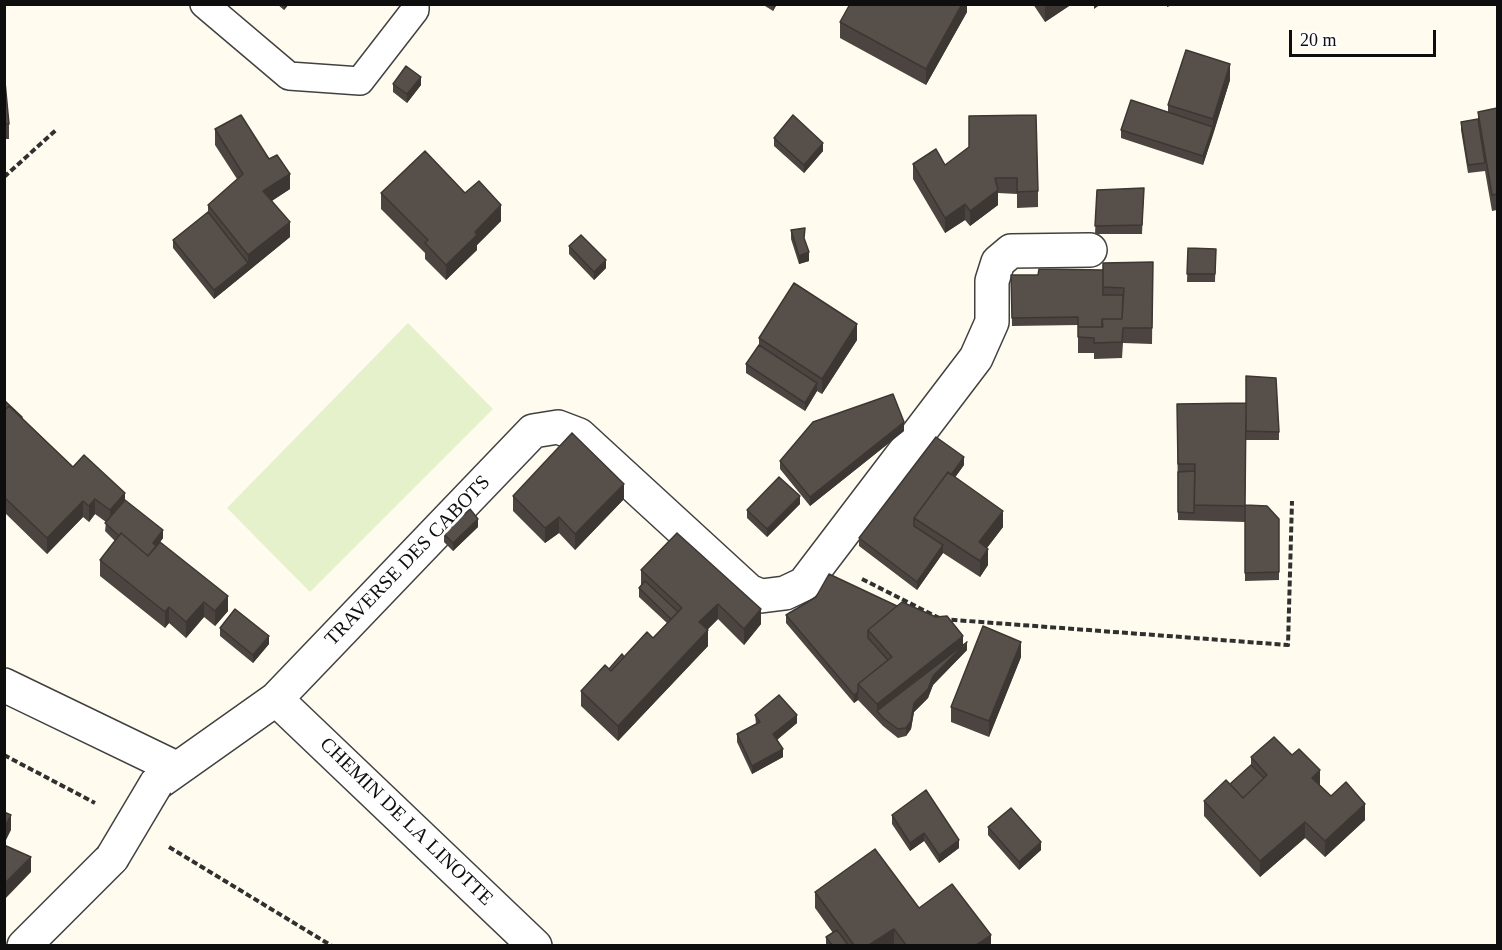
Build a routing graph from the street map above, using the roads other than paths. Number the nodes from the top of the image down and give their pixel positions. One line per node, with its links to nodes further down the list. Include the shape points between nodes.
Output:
1 (204, 4): 2 (lane, via 289,76 360,81 415,10)
2 (415, 4)
3 (1090, 250): 5 (street, TRAVERSE DES CABOTS, via 1011,251 998,262 992,281 992,322 976,358 804,584 785,593 761,596 748,591 579,435 558,427 533,431)
4 (4, 685): 6 (street)
5 (276, 699): 6 (street, TRAVERSE DES CABOTS); 8 (street, CHEMIN DE LA LINOTTE)
6 (166, 776): 7 (street, TRAVERSE DES CABOTS, bridge, via 112,858)
7 (24, 945)
8 (536, 945)

